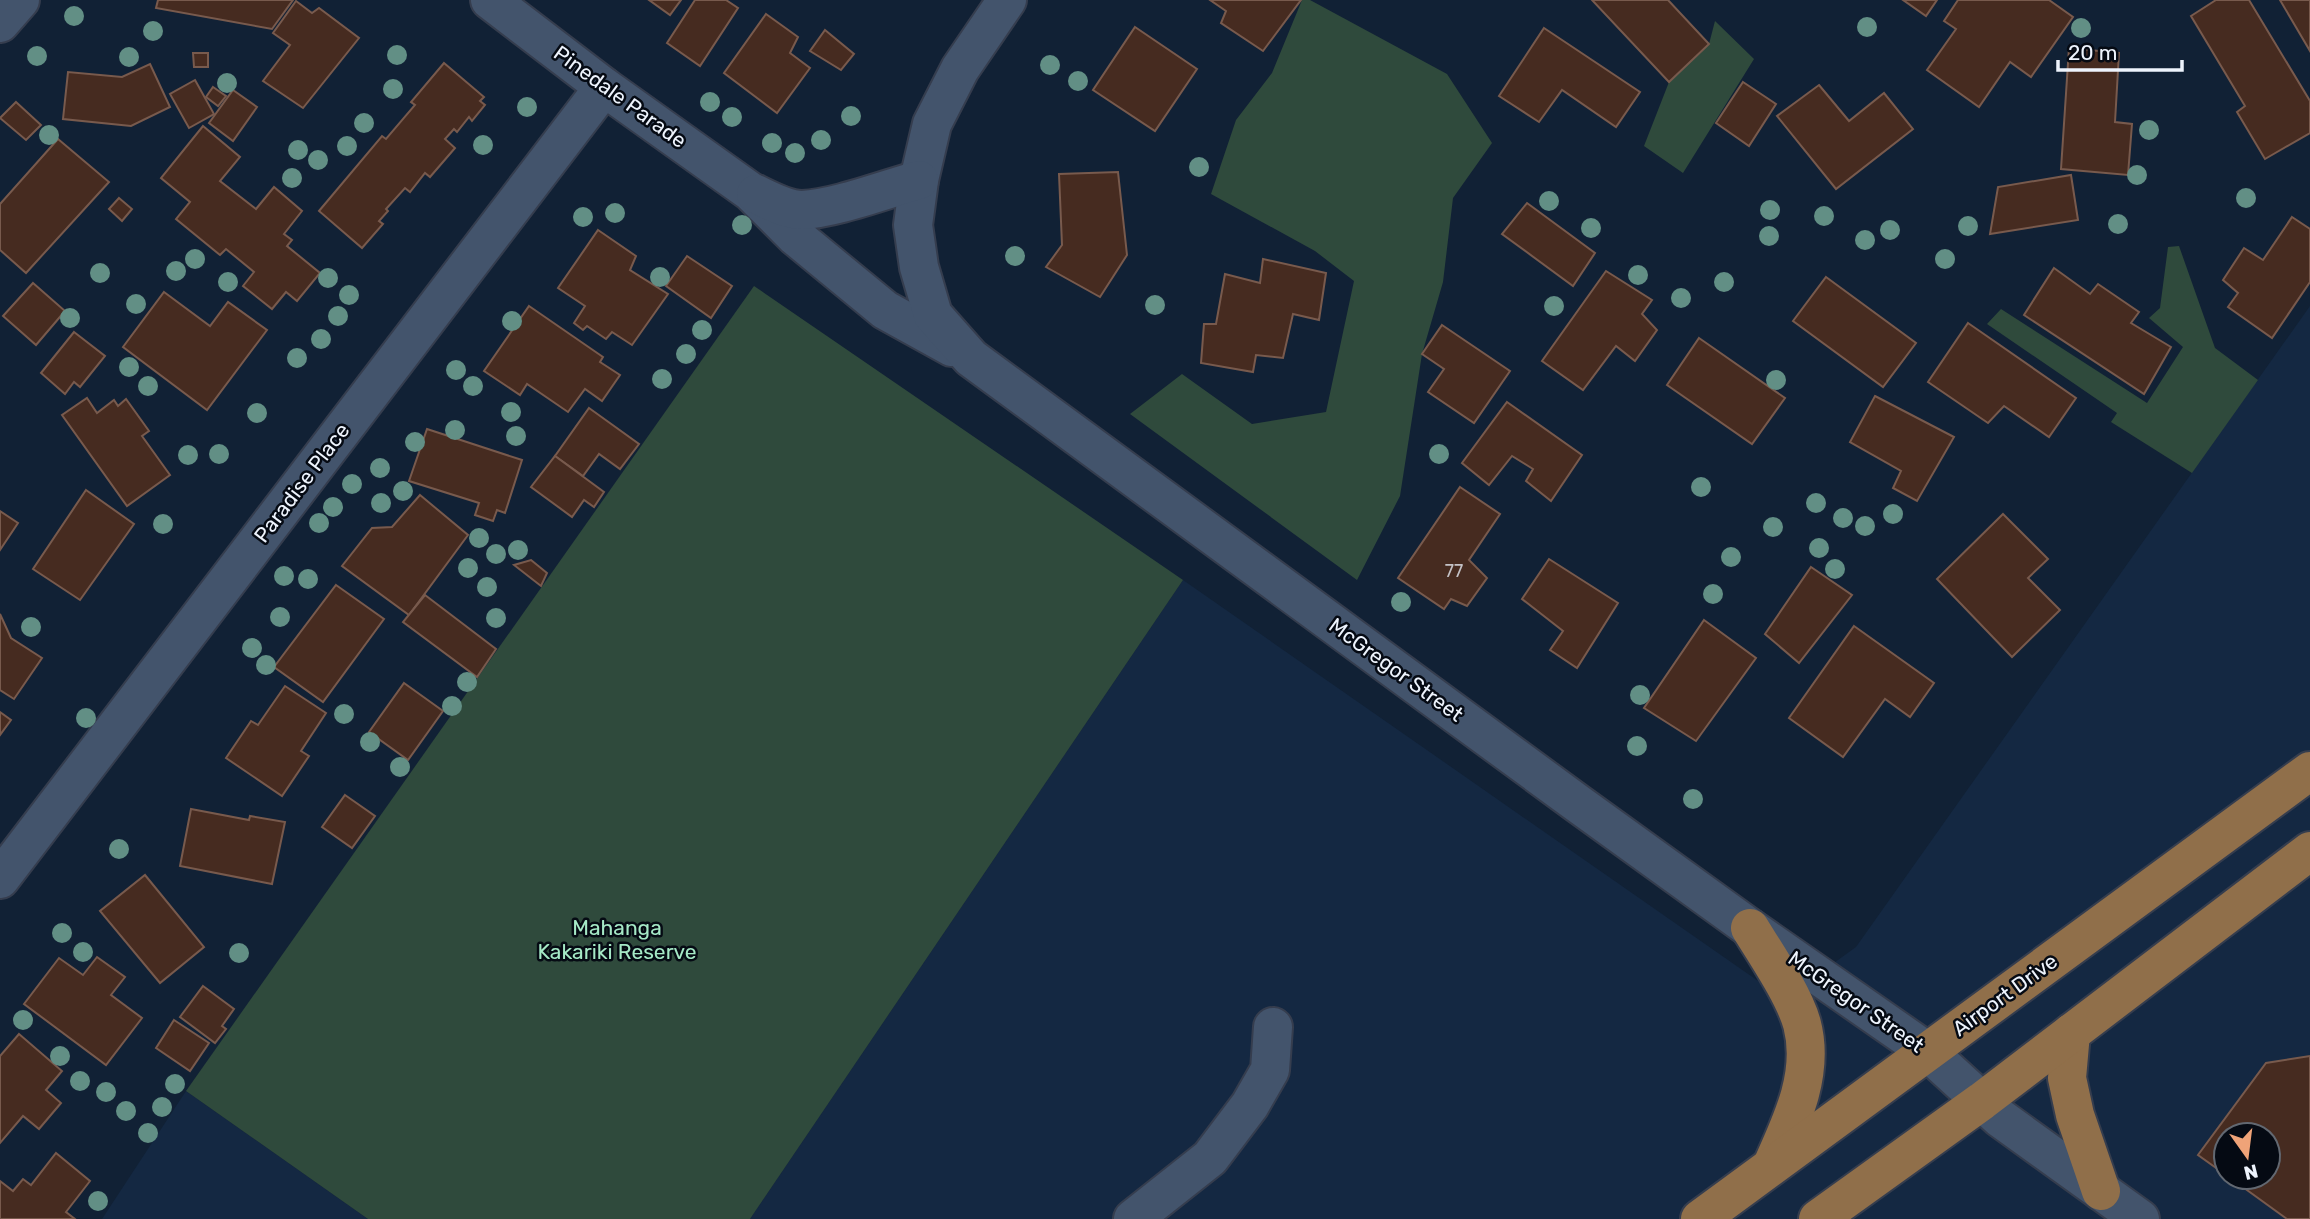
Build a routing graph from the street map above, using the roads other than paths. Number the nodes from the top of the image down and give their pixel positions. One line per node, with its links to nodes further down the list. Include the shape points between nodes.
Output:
1 (20, 0): 4 (street)
2 (490, 0): 5 (street, Pinedale Parade)
3 (1007, 0): 6 (street, McGregor Street, via 960,69 932,124)
4 (0, 23)
5 (604, 87): 7 (street, Pinedale Parade); 11 (street, Paradise Place)
6 (919, 180): 7 (street, Pinedale Parade, via 801,210); 8 (street, McGregor Street, via 913,226 933,315)
7 (751, 192): 8 (street, Pinedale Parade, via 795,236 885,310)
8 (971, 358): 12 (street, McGregor Street)
9 (2310, 771): 15 (main road, Airport Drive)
10 (2310, 851): 14 (main road)
11 (0, 879)
12 (1750, 928): 15 (street, McGregor Street); 17 (main road, via 1802,1023 1806,1064 1794,1116)
13 (1273, 1027): 19 (street, via 1270,1070 1250,1105 1210,1158)
14 (2071, 1033): 16 (main road); 18 (main road, via 2067,1078)
15 (1928, 1052): 16 (street, McGregor Street); 17 (main road, Airport Drive)
16 (1982, 1101): 18 (street, McGregor Street); 21 (main road)
17 (1771, 1167): 20 (main road, Airport Drive)
18 (2101, 1191): 22 (street, McGregor Street)
19 (1133, 1219)
20 (1700, 1219)
21 (1818, 1219)
22 (2140, 1219)

